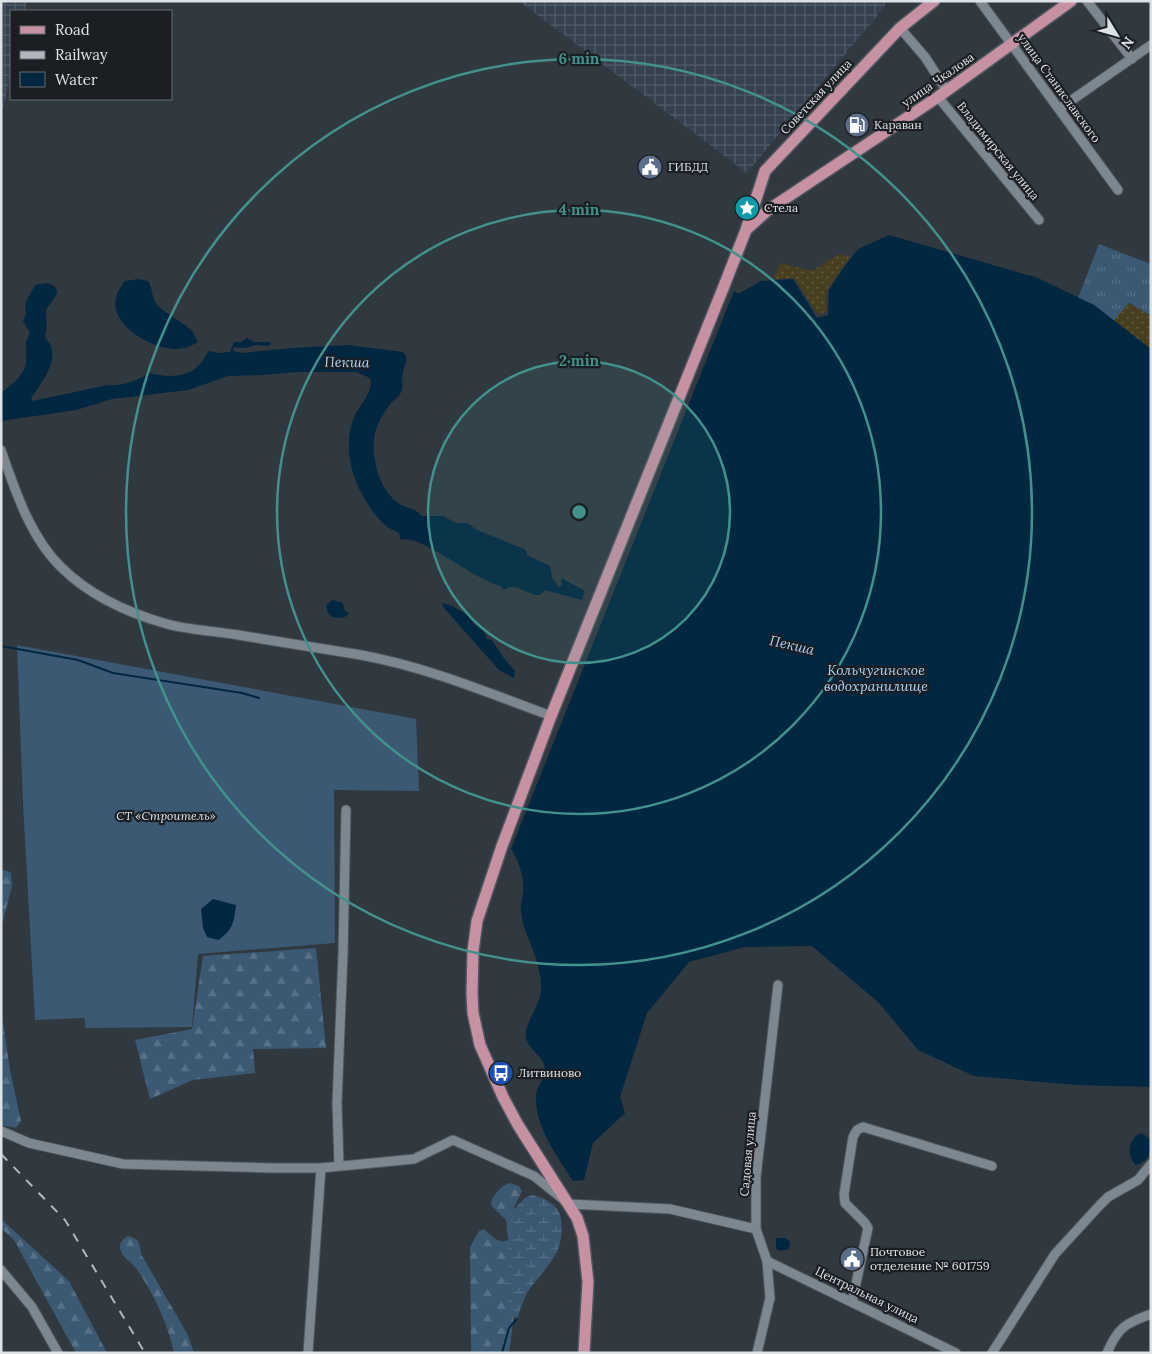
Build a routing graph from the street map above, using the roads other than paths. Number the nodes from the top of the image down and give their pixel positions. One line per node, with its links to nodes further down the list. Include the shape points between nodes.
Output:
1 (934, 1): 5 (main road, Советская улица)
2 (980, 1): 6 (street, улица Станиславского)
3 (1071, 1): 6 (main road, улица Чкалова)
4 (1087, 1): 8 (street)
5 (900, 28): 9 (street, Владимирская улица, via 925,57); 13 (main road, Советская улица, via 765,171)
6 (1012, 44): 9 (main road, улица Чкалова); 10 (street, улица Станиславского)
7 (1151, 45): 8 (street)
8 (1132, 59): 10 (street)
9 (943, 94): 12 (street, Владимирская улица); 13 (main road, улица Чкалова, via 768,210)
10 (1059, 109): 11 (street, улица Станиславского)
11 (1118, 190)
12 (1039, 220)
13 (746, 230): 15 (main road, Советская улица)
14 (1, 450): 15 (street, via 12,481 45,547 60,567 80,584 115,605 168,624 400,664)
15 (552, 716): 23 (main road, Советская улица, via 477,921 472,973 473,1013 480,1045 503,1097)
16 (346, 810): 20 (street, via 337,1103)
17 (778, 985): 24 (street, Садовая улица, via 756,1177)
18 (1, 1131): 22 (street, via 29,1143 123,1164)
19 (1151, 1164): 34 (street, via 1138,1180 1108,1197 1055,1254)
20 (339, 1165): 22 (street); 23 (street, via 414,1159 453,1140 534,1176)
21 (992, 1166): 27 (street, via 863,1127 857,1130 853,1137 845,1203 868,1228)
22 (321, 1168): 30 (street)
23 (569, 1204): 24 (street, via 670,1209); 31 (main road, Советская улица, via 581,1227 587,1266)
24 (756, 1229): 25 (street, Садовая улица)
25 (767, 1261): 27 (street, Центральная улица); 32 (street, Садовая улица, via 770,1298)
26 (1, 1270): 29 (street, via 32,1307)
27 (852, 1302): 33 (street, Центральная улица)
28 (1151, 1314): 35 (street, via 1129,1322 1113,1338)
29 (58, 1353)
30 (308, 1353)
31 (584, 1353)
32 (757, 1353)
33 (956, 1353)
34 (992, 1353)
35 (1107, 1353)

